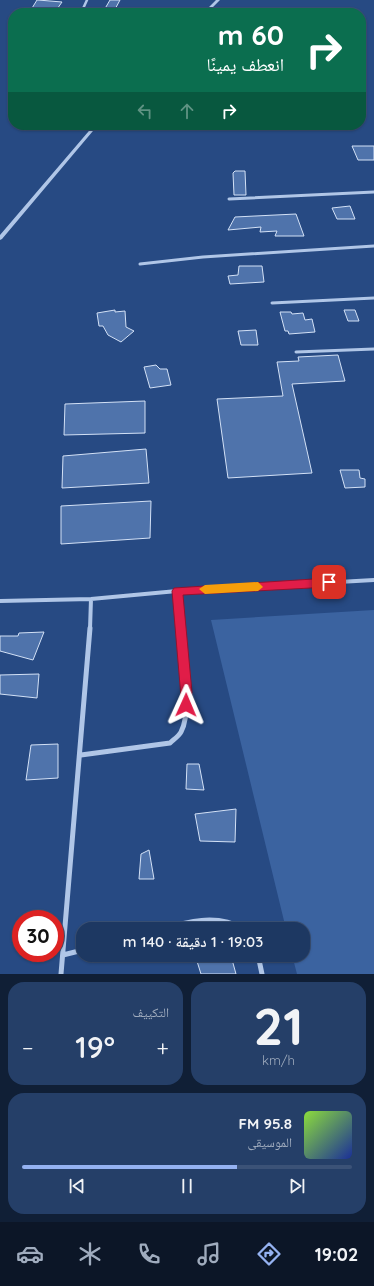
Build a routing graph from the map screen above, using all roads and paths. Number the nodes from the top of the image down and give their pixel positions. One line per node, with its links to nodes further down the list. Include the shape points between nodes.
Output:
1 (218, 0): 2 (street)
2 (210, 8)
3 (92, 130): 6 (street)
4 (374, 192): 5 (street)
5 (229, 199)
6 (0, 238)
7 (374, 246): 8 (street, via 217,256)
8 (140, 264)
9 (374, 298): 10 (street)
10 (272, 302)
11 (374, 349): 12 (street)
12 (296, 352)
13 (374, 580): 14 (street)
14 (177, 591): 15 (street); 17 (street, via 187,692 181,733 170,743)
15 (91, 599): 16 (street); 17 (street, via 90,648)
16 (0, 601)
17 (81, 755): 20 (street)
18 (190, 922): 19 (street)
19 (231, 922)
20 (64, 944)
21 (76, 952): 22 (street)
22 (64, 955)
23 (62, 962): 25 (street)
24 (259, 962): 26 (street)
25 (61, 974)
26 (262, 974)

